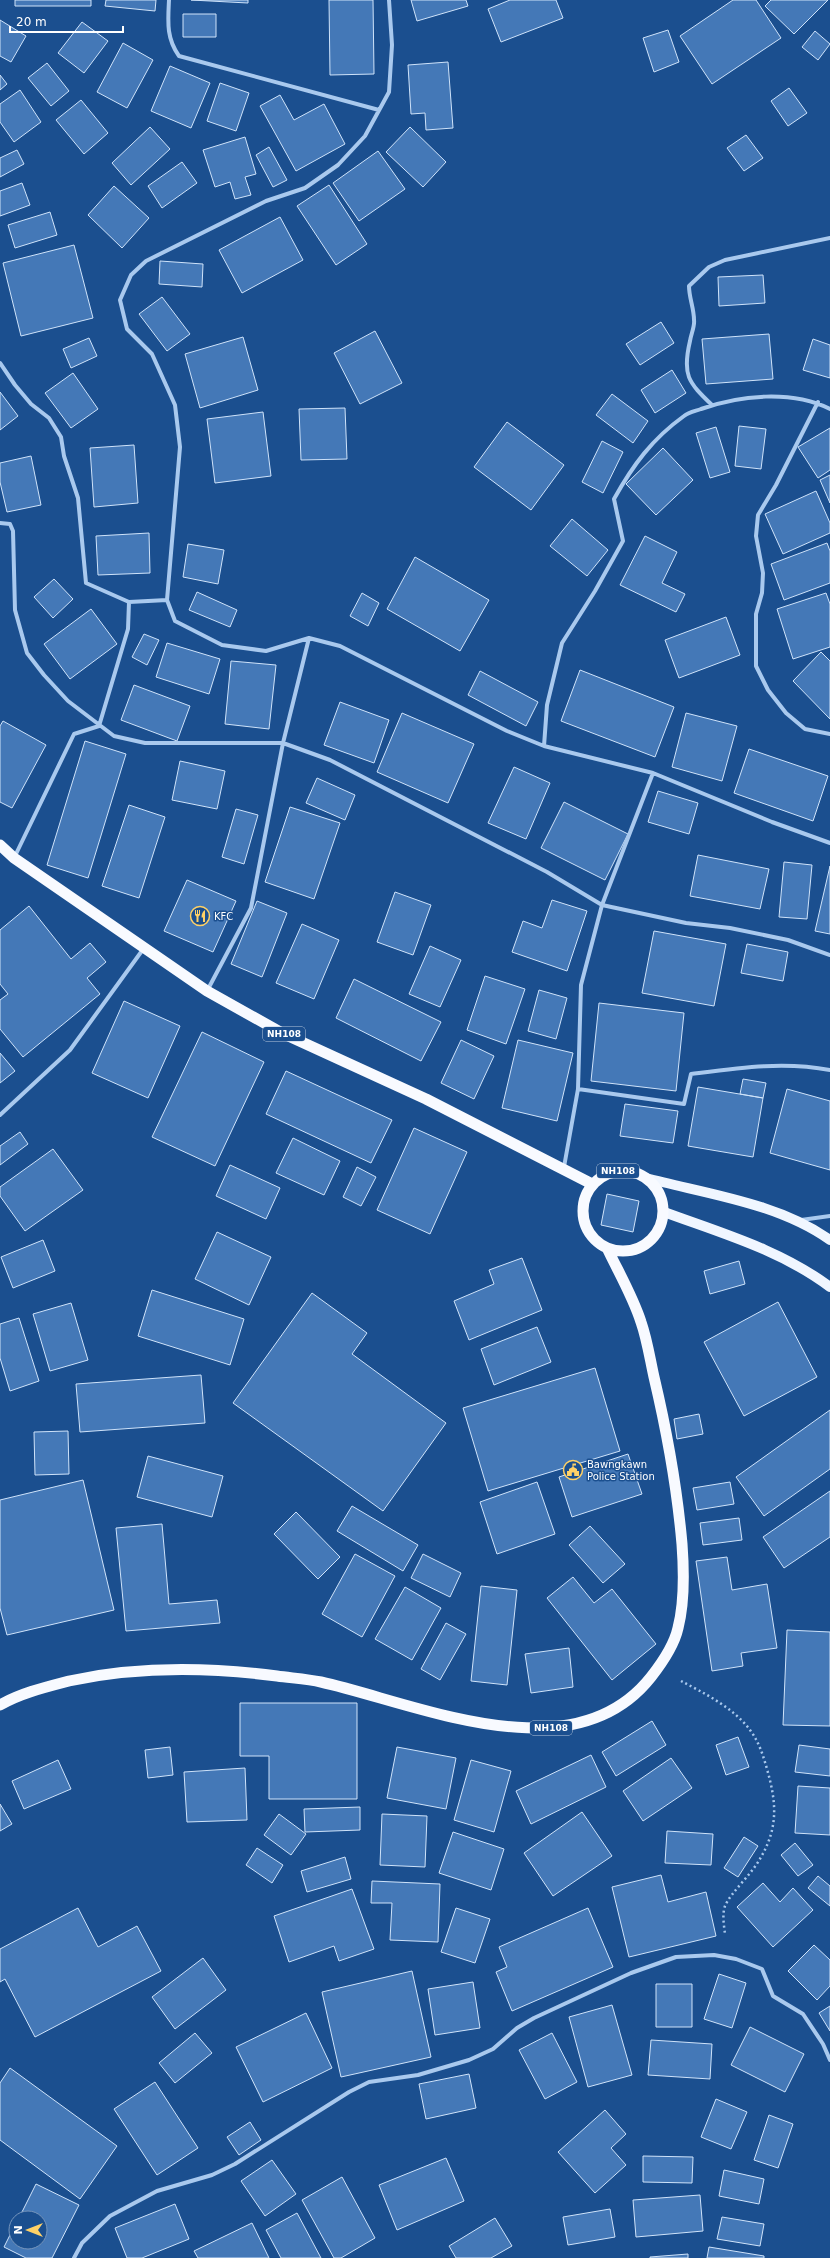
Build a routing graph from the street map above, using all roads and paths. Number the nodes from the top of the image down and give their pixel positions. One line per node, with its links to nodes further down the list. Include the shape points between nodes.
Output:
1 (169, 0): 3 (street, via 168,24 171,45 178,56)
2 (389, 0): 3 (street, via 392,45 389,92)
3 (379, 110): 10 (street, via 365,136 338,165 305,188 266,201 146,261 131,275 120,300 127,328 152,354 175,405 180,447)
4 (830, 238): 7 (street, via 725,260 709,267 689,286 689,300 694,320 686,356 686,374 698,392)
5 (0, 363): 11 (street, via 15,385 49,418 61,438 64,456 78,498 86,583)
6 (818, 402): 7 (street, via 760,397); 8 (street); 14 (street, via 758,516 756,536 763,573 762,593 756,614 756,666 768,690 786,713 805,729)
7 (712, 405): 16 (street, via 686,414 654,441 633,466 614,499 623,541 562,643 547,705)
8 (830, 408)
9 (0, 523): 13 (street, via 10,524 13,531 15,610 27,652 44,676 68,701)
10 (167, 600): 11 (street); 12 (street, via 175,621 222,645 266,651)
11 (129, 602): 13 (street, via 128,629)
12 (309, 638): 15 (street); 16 (street, via 340,646)
13 (99, 726): 15 (street, via 114,736 145,742); 20 (street, via 74,734)
14 (830, 734)
15 (282, 742): 21 (street, via 330,760 547,872); 24 (street, via 251,908)
16 (544, 746): 17 (street)
17 (653, 773): 18 (street); 21 (street)
18 (830, 843)
19 (0, 846): 20 (highway, NH108)
20 (14, 858): 22 (highway, NH108)
21 (602, 905): 23 (street, via 686,923 730,928 788,940); 26 (street, via 581,985)
22 (144, 947): 24 (highway, NH108); 27 (street, via 70,1050)
23 (830, 954)
24 (207, 991): 28 (highway, NH108, via 282,1033 426,1099)
25 (830, 1070): 26 (street, via 790,1065 751,1066 691,1074 684,1104)
26 (578, 1089): 28 (street)
27 (0, 1115)
28 (564, 1168): 30 (highway, NH108)
29 (646, 1178): 30 (highway, NH108, via 628,1170 608,1173); 31 (highway, NH108, via 659,1193); 33 (main road, via 768,1209)
30 (592, 1184): 35 (highway, NH108, via 583,1201 582,1221 592,1239)
31 (664, 1212): 35 (highway, via 659,1231 646,1246 627,1252); 36 (main road, via 764,1249)
32 (830, 1216): 33 (street)
33 (794, 1221): 34 (main road)
34 (830, 1240)
35 (608, 1250): 37 (highway, NH108, via 641,1322 671,1450 679,1515 684,1571 678,1630)
36 (830, 1287)
37 (657, 1669): 38 (highway, NH108, via 640,1691 614,1709 583,1722 552,1728 472,1722 320,1682 238,1671 166,1669 106,1673 43,1687); 39 (path, via 700,1690 733,1713 750,1729 761,1748 774,1794 775,1809 769,1841 754,1870 725,1907 726,1941)
38 (0, 1705)
39 (736, 1959): 40 (street, via 762,1969 774,1996 803,2014 823,2044); 41 (street, via 714,1955 676,1957 656,1963 534,2018 517,2028 492,2049 470,2060 418,2075 369,2082 235,2164 212,2175 157,2191 110,2216 82,2243)
40 (830, 2060)
41 (74, 2258)

